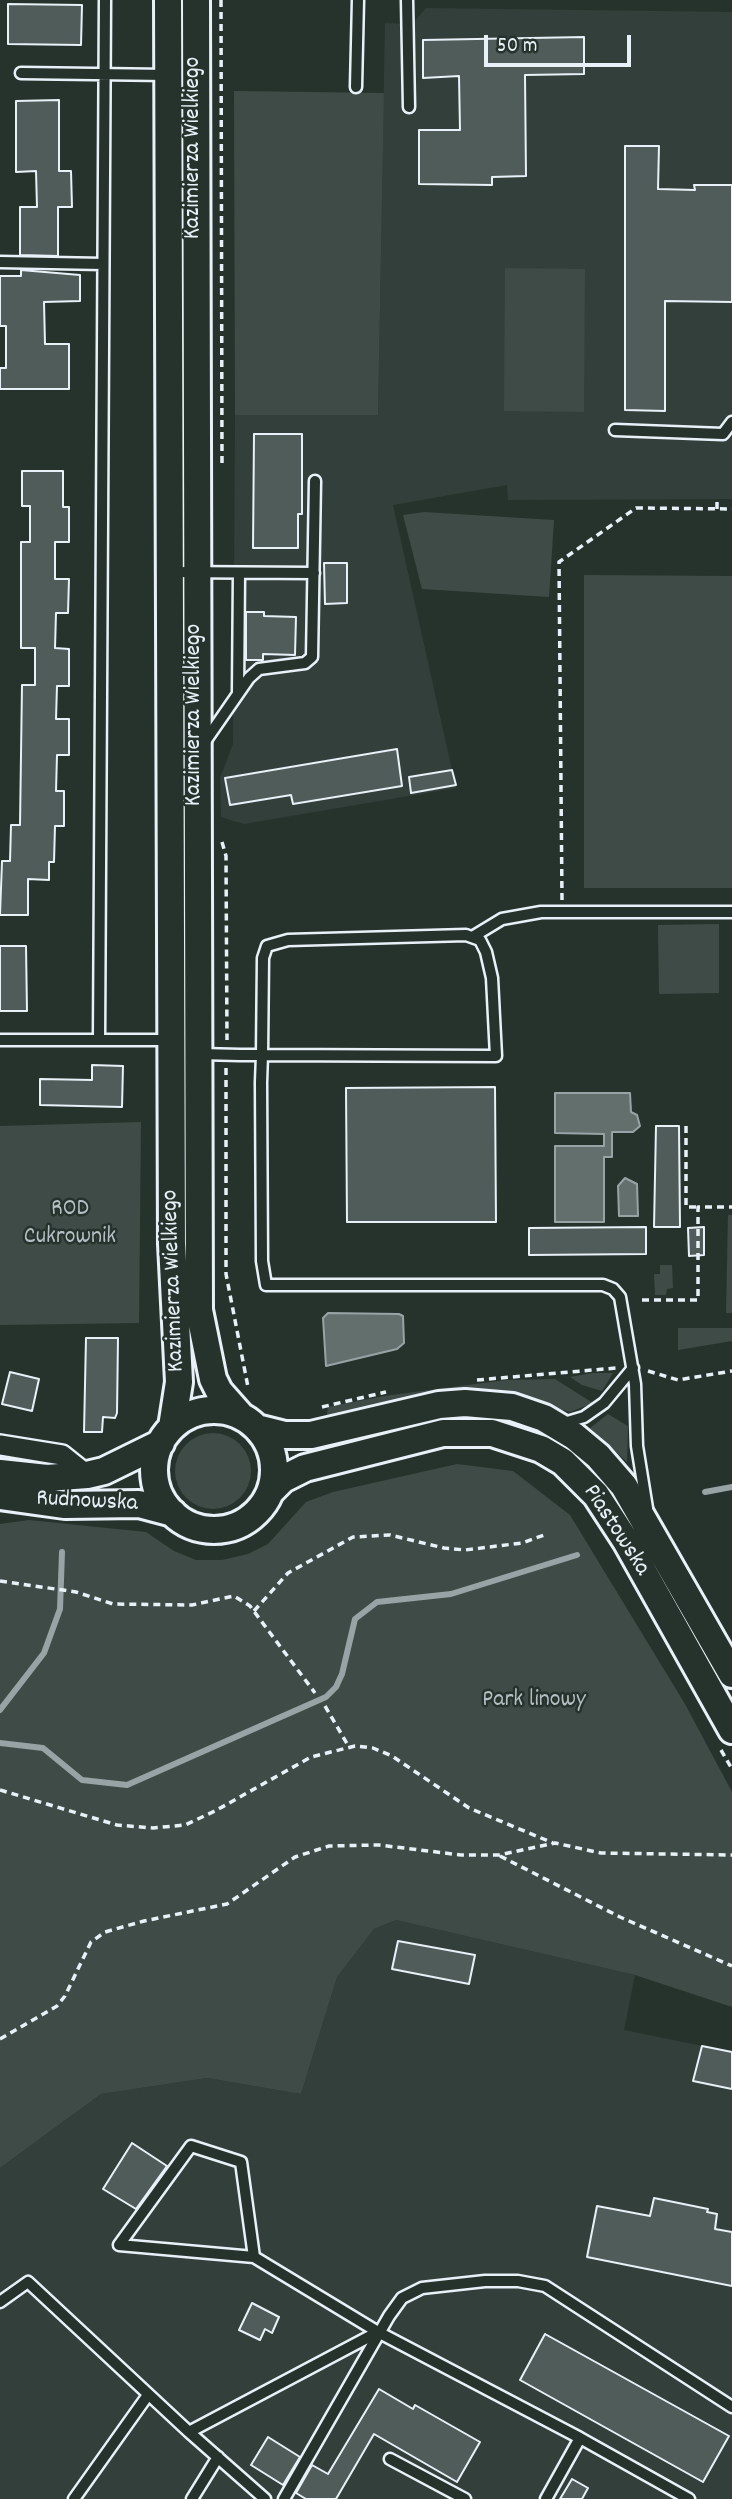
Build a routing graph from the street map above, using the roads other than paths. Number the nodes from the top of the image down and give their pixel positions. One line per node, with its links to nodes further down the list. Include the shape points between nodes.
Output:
1 (105, 0): 7 (lane)
2 (168, 0): 8 (main road, Kazimierza Wielkiego)
3 (196, 0): 16 (main road, Kazimierza Wielkiego)
4 (358, 0): 9 (lane)
5 (407, 0): 10 (lane)
6 (21, 73): 7 (lane)
7 (105, 74): 8 (lane); 12 (lane)
8 (167, 75): 16 (main road, Kazimierza Wielkiego)
9 (356, 87)
10 (409, 107)
11 (0, 262): 12 (lane)
12 (103, 264): 24 (lane)
13 (732, 422): 14 (lane, via 723,434)
14 (615, 430)
15 (314, 481): 18 (lane)
16 (183, 572): 17 (lane); 20 (main road, Kazimierza Wielkiego); 25 (main road, Kazimierza Wielkiego)
17 (239, 573): 18 (lane); 19 (lane)
18 (314, 573): 19 (lane, via 312,657 305,663 259,669)
19 (237, 694): 20 (lane)
20 (196, 755): 25 (main road, Kazimierza Wielkiego)
21 (732, 912): 22 (lane, via 515,915)
22 (474, 936): 26 (lane, via 288,940 267,946 262,958); 26 (lane, via 486,952 492,978 496,1056)
23 (0, 1040): 24 (lane)
24 (99, 1040): 25 (lane)
25 (185, 1047): 26 (lane, via 227,1055); 28 (main road, Kazimierza Wielkiego, via 202,1334 213,1379); 30 (main road, Kazimierza Wielkiego, via 172,1244 178,1382)
26 (262, 1055): 27 (lane, via 262,1261 266,1285 603,1285 620,1297)
27 (633, 1368): 29 (lane, via 596,1410 573,1422); 37 (lane, via 640,1473)
28 (249, 1423): 29 (main road, Piastowska, via 285,1435 311,1435 465,1403 512,1407); 30 (main road, via 224,1411 205,1411 188,1417); 34 (main road, via 273,1458)
29 (555, 1424): 37 (main road, Piastowska, via 598,1456 624,1486)
30 (167, 1436): 33 (main road, Rudnowska, via 104,1471); 36 (main road, via 155,1475 160,1495)
31 (0, 1445): 33 (street, via 62,1455)
32 (0, 1473): 33 (main road, Rudnowska, via 47,1478)
33 (87, 1475)
34 (270, 1492): 36 (main road, via 259,1510 232,1527 200,1528); 39 (main road, Piastowska, via 282,1479 305,1468 443,1433 492,1433 541,1449 562,1462 596,1495 626,1541)
35 (0, 1496): 36 (main road, Rudnowska, via 65,1506 139,1504)
36 (173, 1513)
37 (656, 1540): 38 (main road, Piastowska)
38 (732, 1674)
39 (725, 1737)
40 (254, 2257): 40 (lane, via 240,2162 191,2146 119,2245); 42 (lane)
41 (0, 2302): 43 (lane, via 27,2282)
42 (378, 2332): 44 (lane, via 402,2298 422,2288 518,2280 545,2286); 45 (lane); 46 (lane); 52 (lane)
43 (148, 2395): 45 (lane); 49 (lane)
44 (732, 2407)
45 (189, 2432): 47 (lane)
46 (580, 2438): 54 (lane); 55 (lane)
47 (218, 2457): 50 (lane); 51 (lane)
48 (390, 2459): 53 (lane)
49 (74, 2499)
50 (192, 2499)
51 (265, 2499)
52 (284, 2499)
53 (466, 2499)
54 (546, 2499)
55 (689, 2499)

